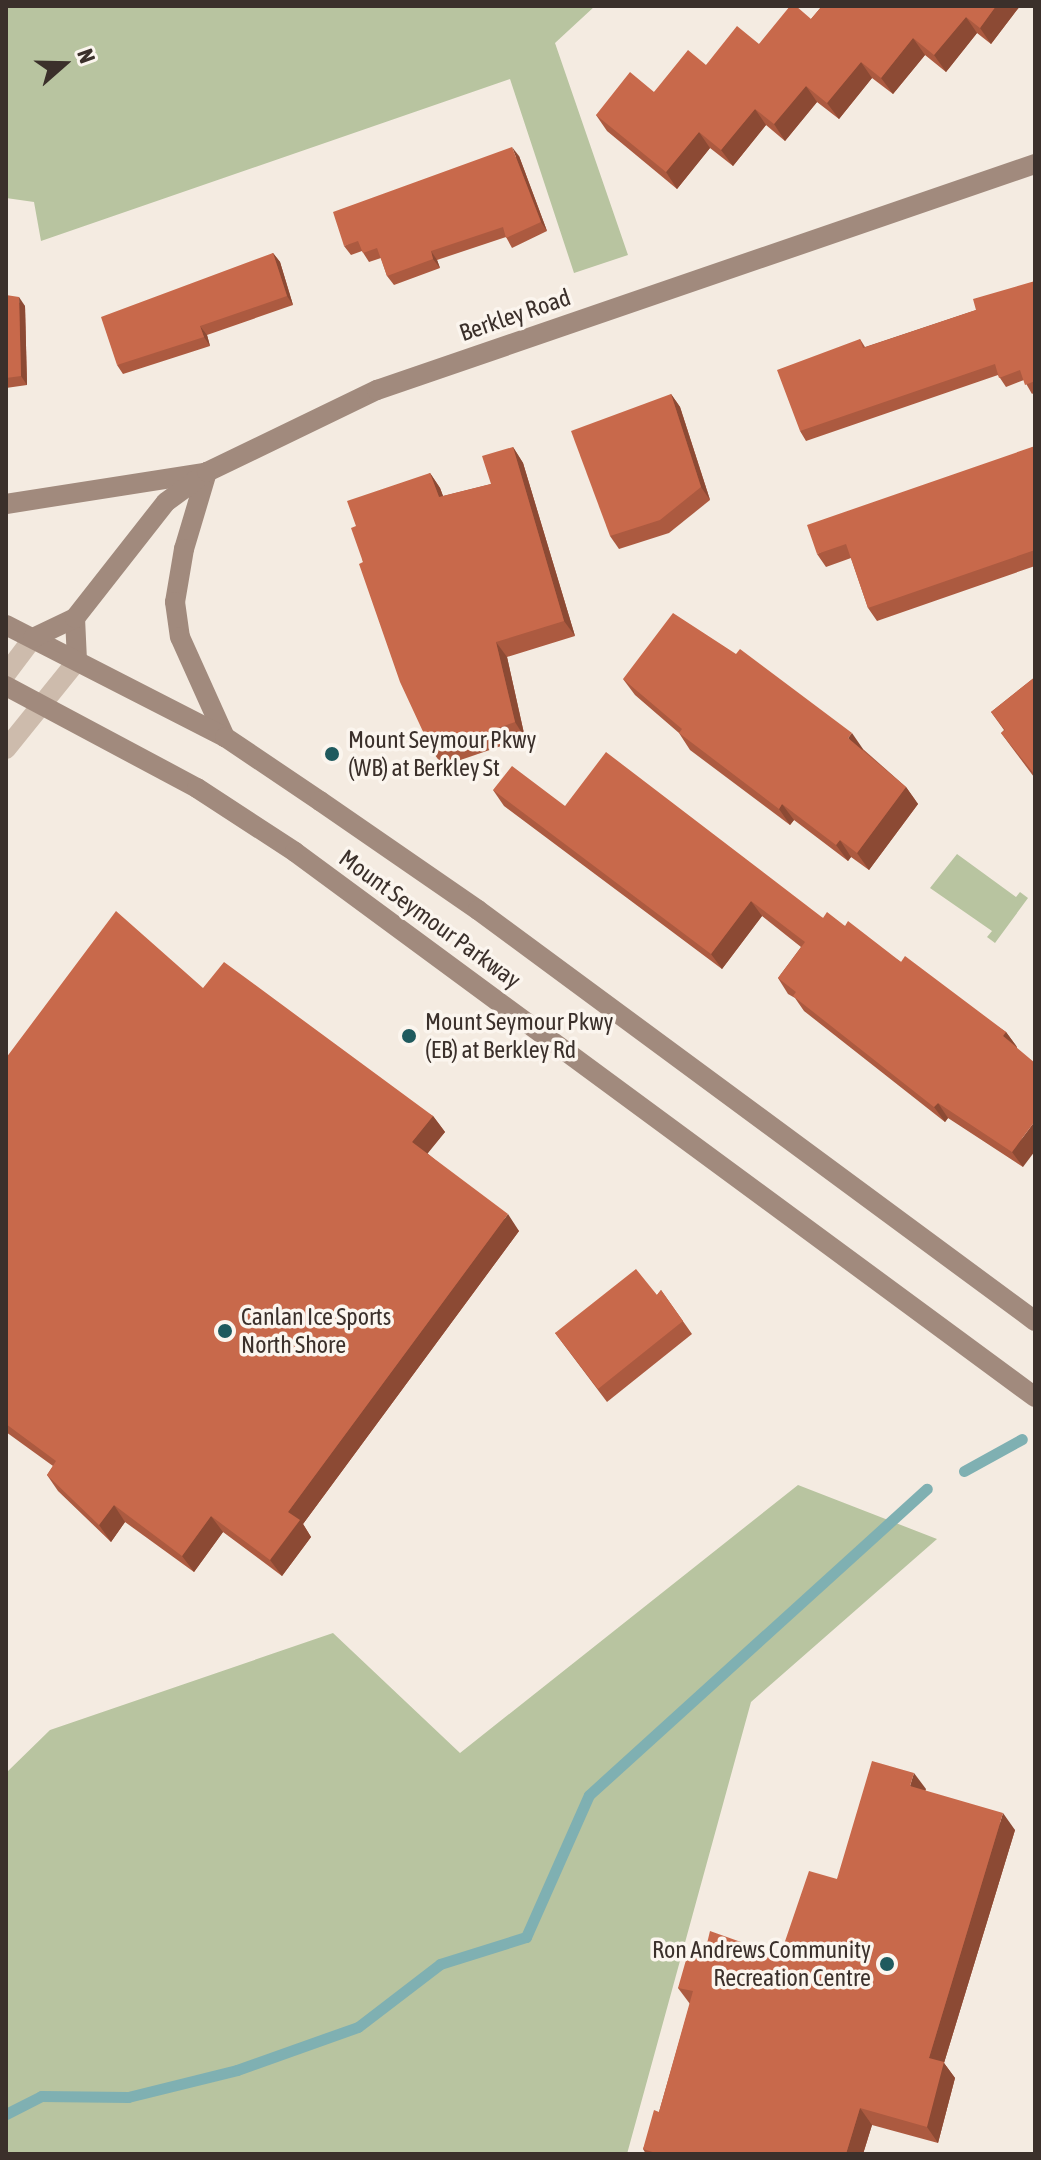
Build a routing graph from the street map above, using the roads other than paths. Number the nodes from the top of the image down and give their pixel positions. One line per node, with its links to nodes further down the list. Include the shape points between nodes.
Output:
1 (1035, 164): 2 (main road, Berkley Road, via 377,390)
2 (207, 472): 3 (main road); 4 (main road, Berkley Road, via 166,502); 11 (main road, via 175,602 180,637)
3 (6, 504)
4 (75, 618): 6 (main road, Berkley Road); 7 (main road)
5 (6, 625): 6 (main road, Mount Seymour Parkway)
6 (33, 638): 7 (main road, Mount Seymour Parkway); 8 (street, Berkley Road)
7 (77, 661): 10 (street); 11 (main road, Mount Seymour Parkway)
8 (6, 674)
9 (6, 686): 10 (main road, Mount Seymour Parkway)
10 (42, 705): 12 (street); 14 (main road, Mount Seymour Parkway, via 197,788 295,852)
11 (225, 737): 13 (main road, Mount Seymour Parkway, via 478,910)
12 (6, 749)
13 (1035, 1321)
14 (1035, 1397)

